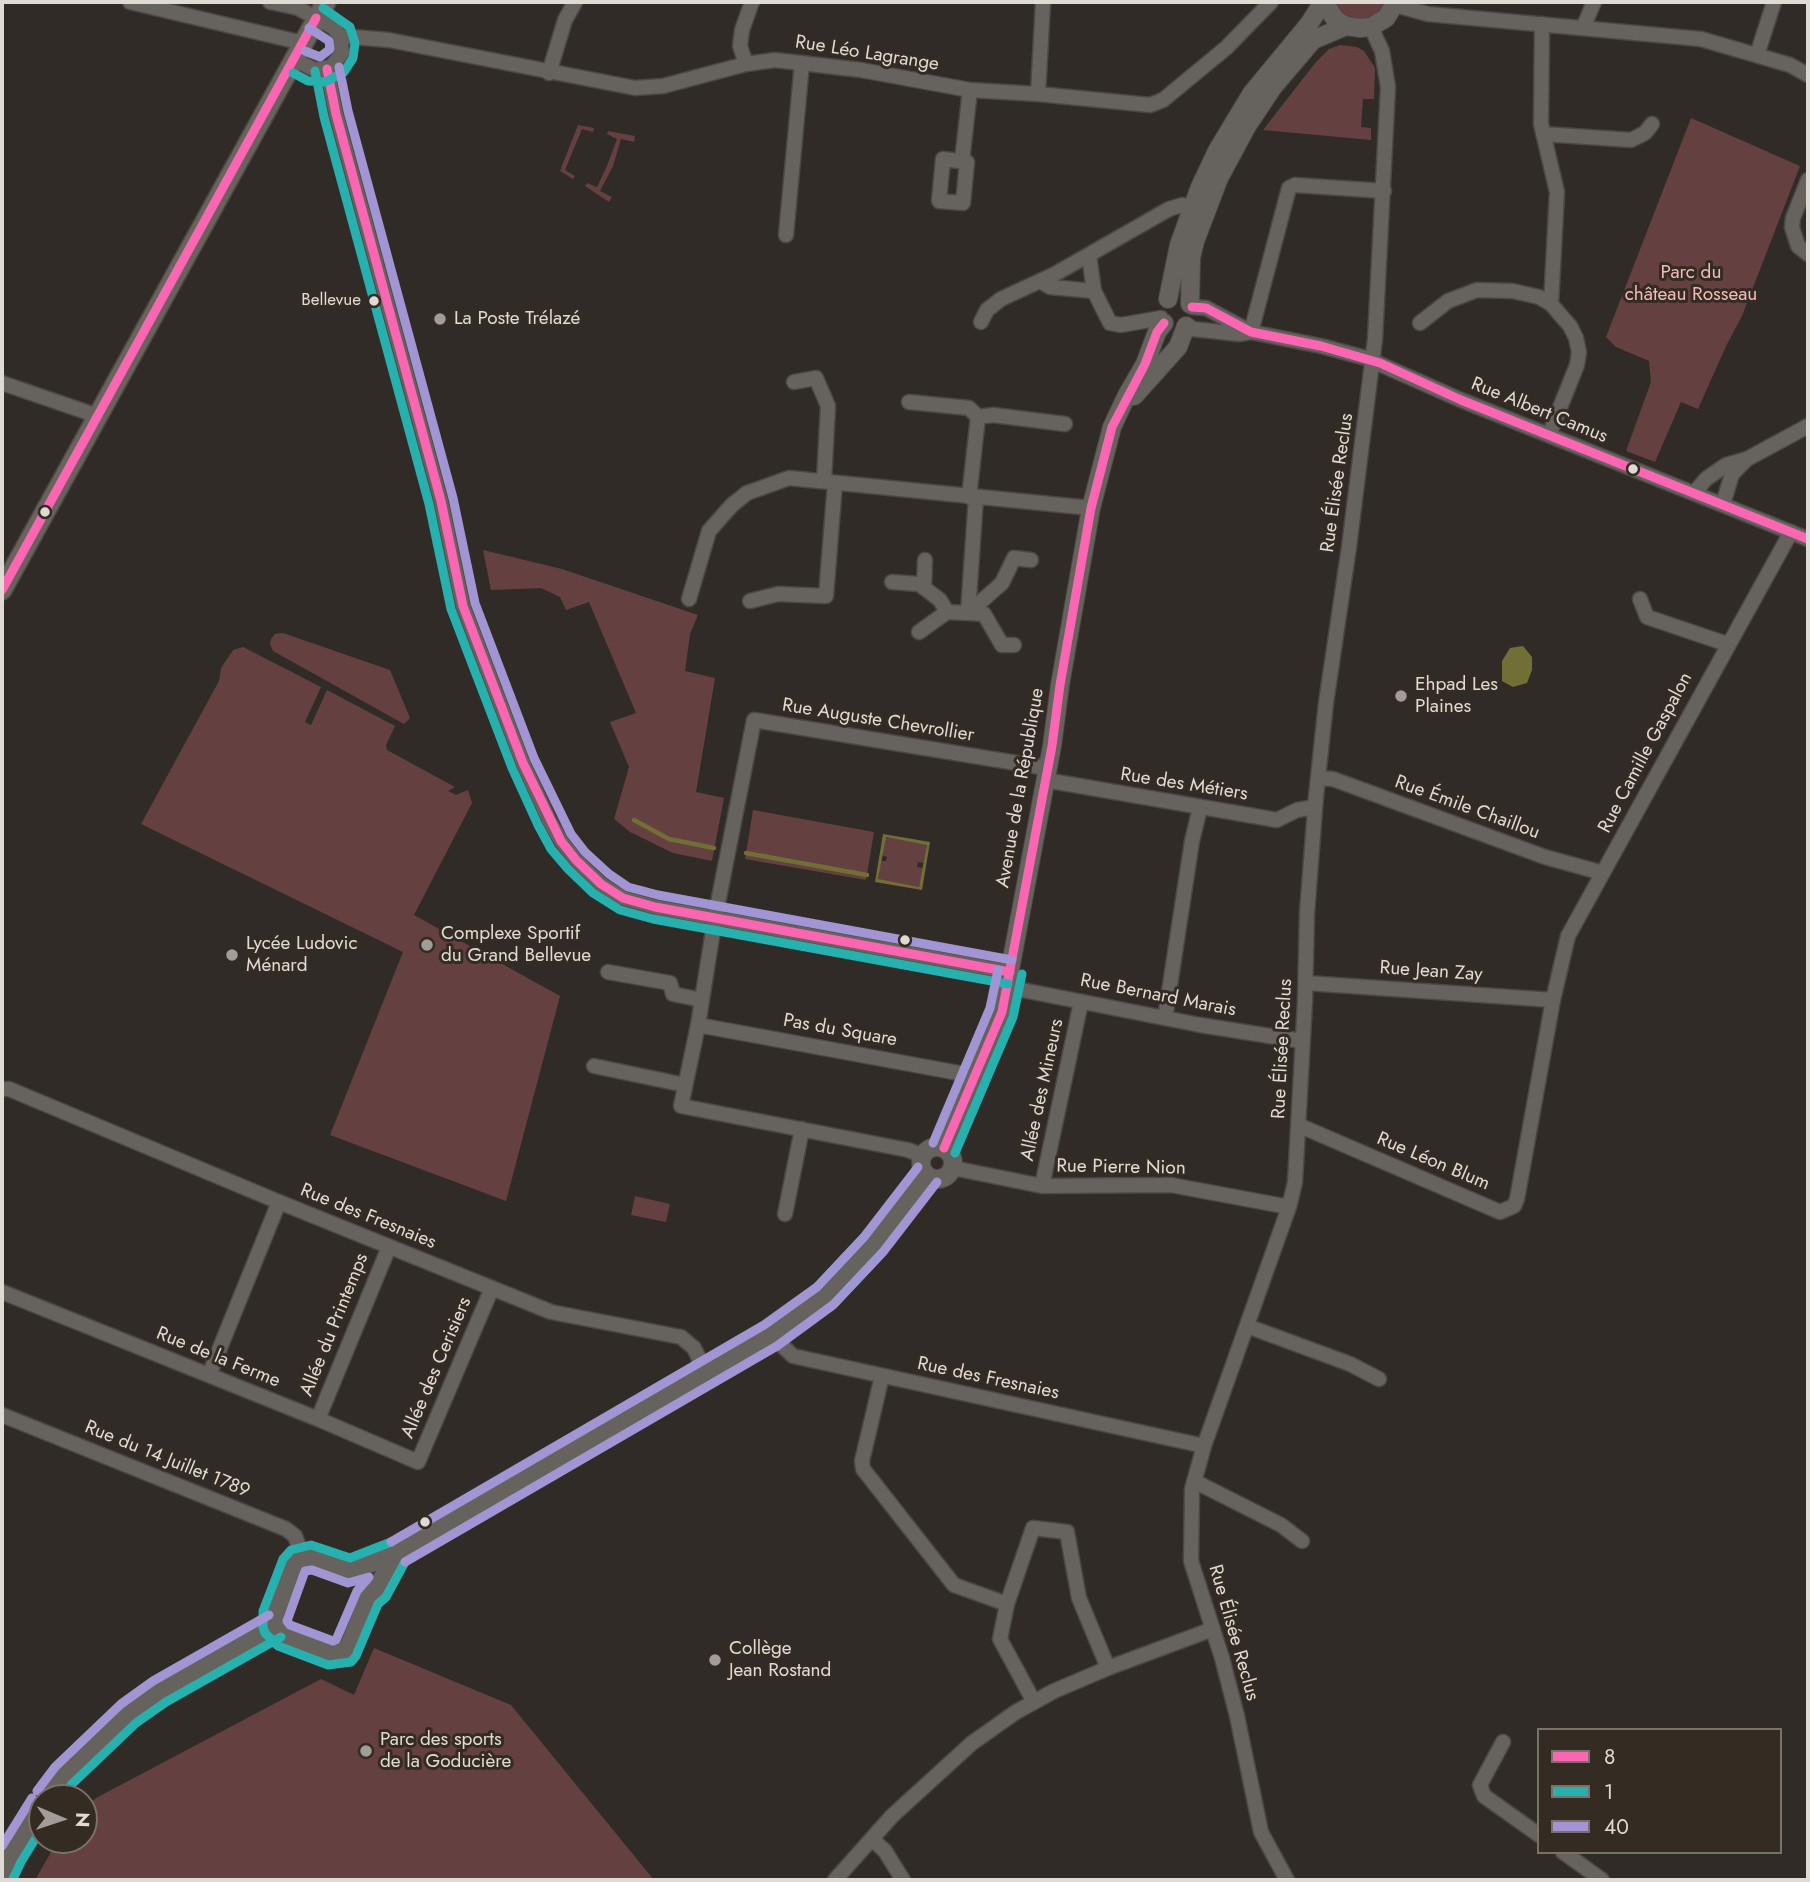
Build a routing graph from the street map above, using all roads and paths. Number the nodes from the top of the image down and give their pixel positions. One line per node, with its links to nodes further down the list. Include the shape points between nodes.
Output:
1 (130, 2): 11 (street)
2 (270, 2): 12 (street)
3 (575, 2): 23 (street)
4 (752, 2): 21 (street, via 740,46)
5 (1043, 2): 26 (street)
6 (1272, 2): 26 (street, Rue Léo Lagrange, via 1163,100 1150,105)
7 (1323, 2): 14 (street); 32 (street, via 1243,106)
8 (1594, 2): 16 (street)
9 (1774, 2): 19 (street)
10 (1395, 3): 13 (street, via 1428,14); 15 (street, via 1385,18)
11 (155, 5): 18 (street)
12 (320, 13): 17 (street); 18 (main road)
13 (1542, 24): 16 (street); 28 (street)
14 (1346, 26): 15 (street); 40 (street, via 1313,40 1247,126 1219,178 1195,241)
15 (1371, 27): 31 (street, Rue Élisée Reclus, via 1382,51 1388,87)
16 (1583, 28): 19 (street, via 1701,39)
17 (340, 36): 22 (street, via 341,57); 23 (street, Rue Léo Lagrange, via 389,40)
18 (298, 52): 22 (street, via 312,69); 50 (main road)
19 (1757, 55): 24 (street)
20 (802, 63): 21 (street, Rue Léo Lagrange); 25 (street, Rue Léo Lagrange); 33 (street)
21 (746, 64): 23 (street, Rue Léo Lagrange, via 663,86 635,88)
22 (327, 69): 82 (street, Rue Bernard Marais, via 441,501 463,606 523,763 561,841 601,884 623,898)
23 (549, 73)
24 (1808, 75)
25 (970, 90): 26 (street, Rue Léo Lagrange); 29 (street)
26 (1038, 94)
27 (1652, 124): 28 (street, via 1631,140)
28 (1543, 134): 39 (street, via 1557,192)
29 (961, 161)
30 (1808, 180): 34 (street, via 1792,227 1798,246)
31 (1384, 191): 45 (street, via 1289,188); 46 (street, Rue Élisée Reclus)
32 (1192, 208): 35 (street, via 1169,209); 38 (street)
33 (786, 235)
34 (1808, 254)
35 (1089, 255): 36 (street); 37 (street)
36 (1040, 281): 37 (street, via 1050,287); 42 (street, via 992,304)
37 (1094, 291): 41 (street, via 1110,323)
38 (1168, 299): 40 (street, via 1181,297); 41 (street, via 1161,307)
39 (1551, 304): 43 (street, via 1513,291 1477,290 1448,301); 55 (street, via 1570,326 1578,352)
40 (1191, 305): 44 (street); 45 (street, Rue Albert Camus)
41 (1163, 321): 44 (street, via 1176,329); 54 (street, Avenue de la République)
42 (981, 322)
43 (1420, 323)
44 (1187, 325): 45 (street, Rue Albert Camus); 54 (street, Avenue de la République, via 1178,347)
45 (1251, 332): 46 (street, Rue Albert Camus)
46 (1373, 361): 55 (street, Rue Albert Camus); 78 (street, Rue Élisée Reclus)
47 (794, 382): 57 (street, via 816,378 828,405)
48 (2, 383): 50 (street)
49 (909, 402): 51 (street, via 969,408)
50 (99, 416): 68 (main road)
51 (978, 417): 52 (street); 59 (street)
52 (1065, 424)
53 (1808, 426): 56 (street)
54 (1112, 427): 61 (street, Avenue de la République)
55 (1549, 435): 58 (street, Rue Albert Camus)
56 (1747, 459): 58 (street, via 1719,470); 60 (street, via 1732,474)
57 (830, 482): 59 (street); 69 (street, via 789,478 747,493 732,505 703,543); 71 (street, via 826,596 778,594)
58 (1694, 493): 60 (street, Rue Albert Camus)
59 (972, 497): 61 (street); 73 (street)
60 (1723, 504): 62 (street, Rue Albert Camus)
61 (1091, 508): 77 (street, Avenue de la République)
62 (1791, 531): 63 (street, Rue Albert Camus); 75 (street, Rue Camille Gaspalon)
63 (1808, 539)
64 (925, 560): 67 (street)
65 (1031, 560): 73 (street, via 1014,558 1002,583)
66 (892, 582): 67 (street)
67 (924, 588): 72 (street)
68 (2, 590)
69 (689, 599)
70 (1640, 599): 75 (street, via 1647,617)
71 (750, 601)
72 (947, 612): 73 (street); 74 (street)
73 (968, 613): 76 (street, via 984,614 1002,645)
74 (919, 632)
75 (1727, 644): 81 (street, Rue Camille Gaspalon)
76 (1014, 645)
77 (1046, 774): 80 (street, Rue des Métiers); 82 (street, Rue Auguste Chevrollier, via 754,720); 84 (street, Avenue de la République)
78 (1318, 778): 79 (street, Rue Élisée Reclus); 81 (street, Rue Émile Chaillou, via 1333,779 1545,857)
79 (1315, 807): 80 (street, Rue des Métiers, via 1277,820); 85 (street, Rue Élisée Reclus)
80 (1200, 808): 89 (street)
81 (1603, 873): 87 (street, Rue Camille Gaspalon, via 1568,936)
82 (715, 918): 84 (street, Rue Bernard Marais); 86 (street, Rue Auguste Chevrollier)
83 (608, 972): 86 (street, via 670,983 673,994)
84 (1009, 979): 88 (street, Rue Bernard Marais); 93 (street, Avenue de la République, via 1002,1012)
85 (1306, 983): 87 (street, Rue Jean Zay); 91 (street, Rue Élisée Reclus)
86 (702, 1000): 90 (street, Rue Auguste Chevrollier)
87 (1553, 1000): 96 (street, Rue Léon Blum, via 1517,1199 1508,1210 1500,1212)
88 (1081, 1002): 89 (street, Rue Bernard Marais); 102 (street, Allée des Mineurs)
89 (1165, 1018): 91 (street, Rue Bernard Marais)
90 (698, 1025): 93 (street, Pas du Square); 94 (street, Rue Auguste Chevrollier)
91 (1302, 1041): 96 (street, Rue Élisée Reclus)
92 (594, 1066): 94 (street)
93 (975, 1076): 98 (street, Avenue de la République)
94 (685, 1086): 97 (street, via 681,1106)
95 (4, 1087): 103 (street, Rue des Fresnaies)
96 (1298, 1125): 104 (street, Rue Élisée Reclus)
97 (802, 1129): 99 (street); 105 (street)
98 (944, 1148): 99 (street, via 934,1147); 100 (street, via 951,1154)
99 (923, 1156): 101 (street)
100 (953, 1168): 101 (street, via 942,1178); 102 (street, Rue Pierre Nion)
101 (927, 1175): 110 (street, via 873,1245 825,1296)
102 (1042, 1186): 104 (street, Rue Pierre Nion, via 1171,1185)
103 (279, 1202): 106 (street, Rue des Fresnaies); 112 (street)
104 (1289, 1207): 109 (street, Rue Élisée Reclus)
105 (785, 1214)
106 (389, 1247): 107 (street, Rue des Fresnaies); 116 (street, Allée du Printemps)
107 (492, 1288): 111 (street, Rue des Fresnaies, via 566,1316 681,1338 694,1348); 118 (street, Allée des Cerisiers)
108 (2, 1292): 112 (street, Rue de la Ferme)
109 (1247, 1325): 114 (street); 117 (street, Rue Élisée Reclus)
110 (771, 1335): 111 (street); 113 (street, Rue des Fresnaies, via 793,1356)
111 (706, 1373): 121 (street)
112 (209, 1375): 116 (street, Rue de la Ferme)
113 (882, 1376): 117 (street, Rue des Fresnaies); 125 (street, via 863,1469 954,1585)
114 (1379, 1379)
115 (2, 1415): 122 (street, Rue du 14 Juillet 1789, via 286,1529 295,1536)
116 (318, 1419): 118 (street, Rue de la Ferme)
117 (1204, 1446): 119 (street, Rue Élisée Reclus)
118 (418, 1462)
119 (1194, 1481): 120 (street); 127 (street, Rue Élisée Reclus, via 1191,1561)
120 (1302, 1541)
121 (396, 1553): 123 (street); 124 (street)
122 (303, 1558): 123 (street); 126 (street, via 294,1565 275,1614)
123 (350, 1571): 124 (street, via 365,1581)
124 (368, 1597): 126 (street, via 349,1646 341,1654 283,1635)
125 (1007, 1604): 128 (street, via 1033,1528 1067,1532 1079,1598); 129 (street, via 1000,1639)
126 (275, 1626): 131 (street, via 128,1714)
127 (1213, 1629): 128 (street); 139 (street, Rue Élisée Reclus, via 1261,1832)
128 (1108, 1668): 129 (street)
129 (1034, 1702): 134 (street, via 972,1744)
130 (1503, 1742): 133 (street, via 1480,1785 1484,1796)
131 (58, 1784)
132 (28, 1827): 136 (street)
133 (1537, 1834)
134 (872, 1839): 137 (street); 138 (street)
135 (1566, 1854): 140 (street)
136 (2, 1874)
137 (835, 1880)
138 (903, 1880)
139 (1287, 1880)
140 (1602, 1880)

